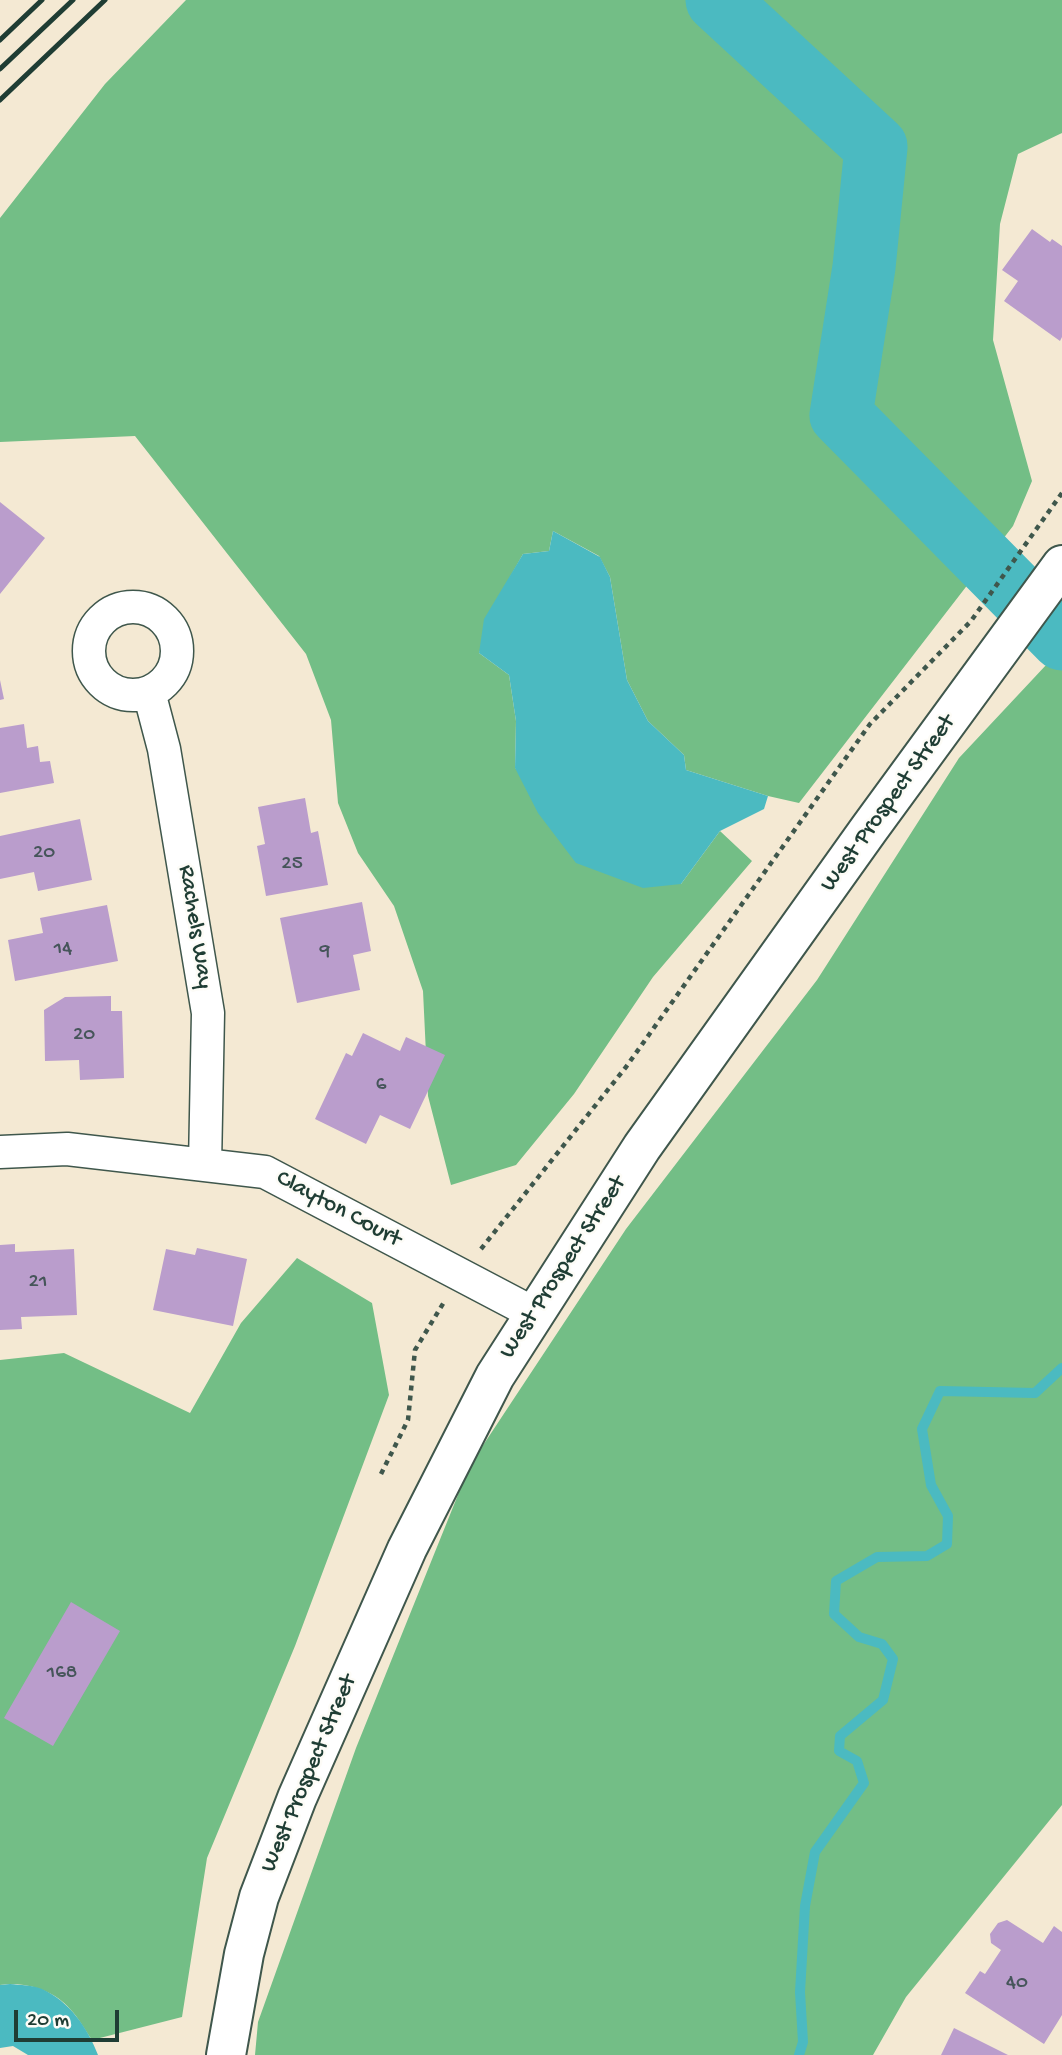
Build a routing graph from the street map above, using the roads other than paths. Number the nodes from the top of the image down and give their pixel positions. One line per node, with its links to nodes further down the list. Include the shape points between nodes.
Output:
1 (1062, 565): 5 (street, West Prospect Street, via 642,1147)
2 (149, 692): 4 (street, Rachels Way, via 164,749 208,1013)
3 (0, 1152): 4 (street, Clayton Court, via 67,1149)
4 (205, 1165): 5 (street, Clayton Court, via 265,1172)
5 (535, 1314): 6 (street, West Prospect Street, via 495,1376 407,1549 297,1798 259,1897)
6 (226, 2055)

